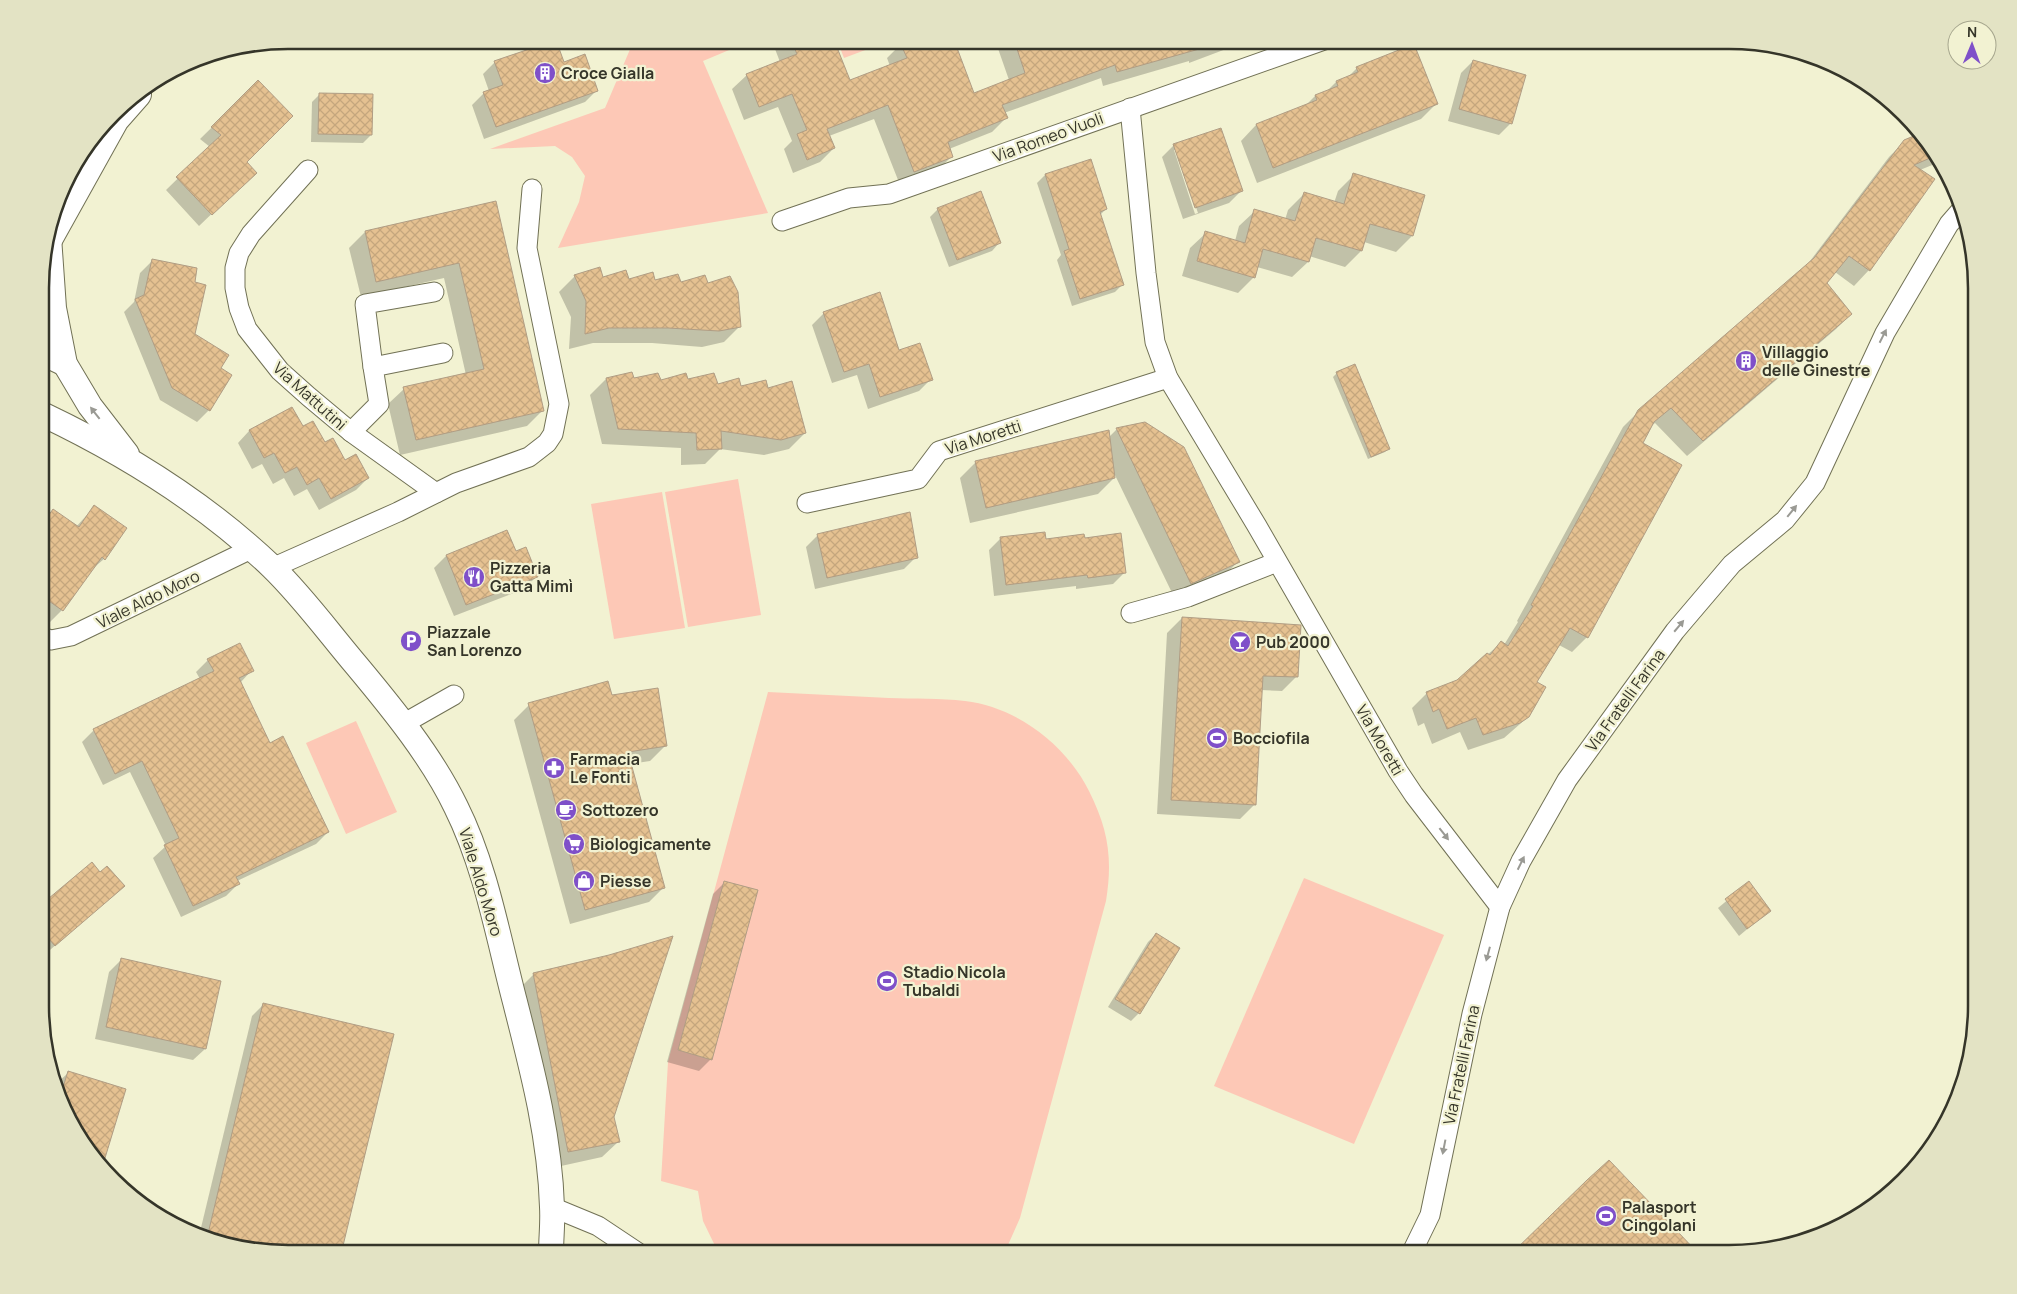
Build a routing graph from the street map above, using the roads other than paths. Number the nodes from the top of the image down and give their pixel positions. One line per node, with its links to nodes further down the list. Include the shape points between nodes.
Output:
1 (1294, 49): 2 (street, Via Romeo Vuoli)
2 (1130, 108): 7 (street, Via Romeo Vuoli, via 889,194 849,198); 15 (street, Via Moretti, via 1154,334)
3 (110, 128): 8 (main road)
4 (308, 170): 17 (street, Via Mattutini, via 251,234 239,253 235,288 247,329 261,349 280,372)
5 (532, 189): 19 (street, via 527,248 557,389 556,426 547,443 529,457)
6 (1957, 215): 28 (street, Via Fratelli Farina, one-way to 6, via 1521,861 1567,780 1675,631 1732,564 1785,520 1815,483 1884,333)
7 (782, 221)
8 (58, 222)
9 (50, 264): 13 (street, Viale Aldo Moro, via 54,308)
10 (434, 292): 14 (street, via 365,304)
11 (443, 353): 14 (street)
12 (49, 357): 13 (street)
13 (65, 364): 18 (street, Viale Aldo Moro, one-way to 13, via 90,406)
14 (373, 367): 17 (street, via 379,404)
15 (1168, 378): 20 (street, Via Moretti, via 939,451 918,479); 22 (street, Via Moretti)
16 (49, 417): 18 (street, Viale Aldo Moro)
17 (351, 432): 19 (street, Via Mattutini)
18 (136, 466): 21 (street, Viale Aldo Moro, via 190,500)
19 (436, 493): 23 (street)
20 (807, 502)
21 (251, 549): 23 (street, Viale Aldo Moro); 25 (street, Viale Aldo Moro, via 71,636)
22 (1277, 562): 24 (street, via 1188,597); 28 (street, Via Moretti, one-way to 28, via 1398,771)
23 (272, 568): 27 (street, Viale Aldo Moro, via 295,591)
24 (1131, 612)
25 (49, 639)
26 (454, 695): 27 (street)
27 (403, 724): 29 (street, Viale Aldo Moro, via 457,807 482,876 538,1096 548,1150)
28 (1500, 907): 32 (street, Via Fratelli Farina, one-way to 32, via 1472,1014 1430,1215)
29 (552, 1207): 30 (street, Viale Aldo Moro); 31 (street, via 598,1226)
30 (551, 1245)
31 (626, 1245)
32 (1415, 1245)

